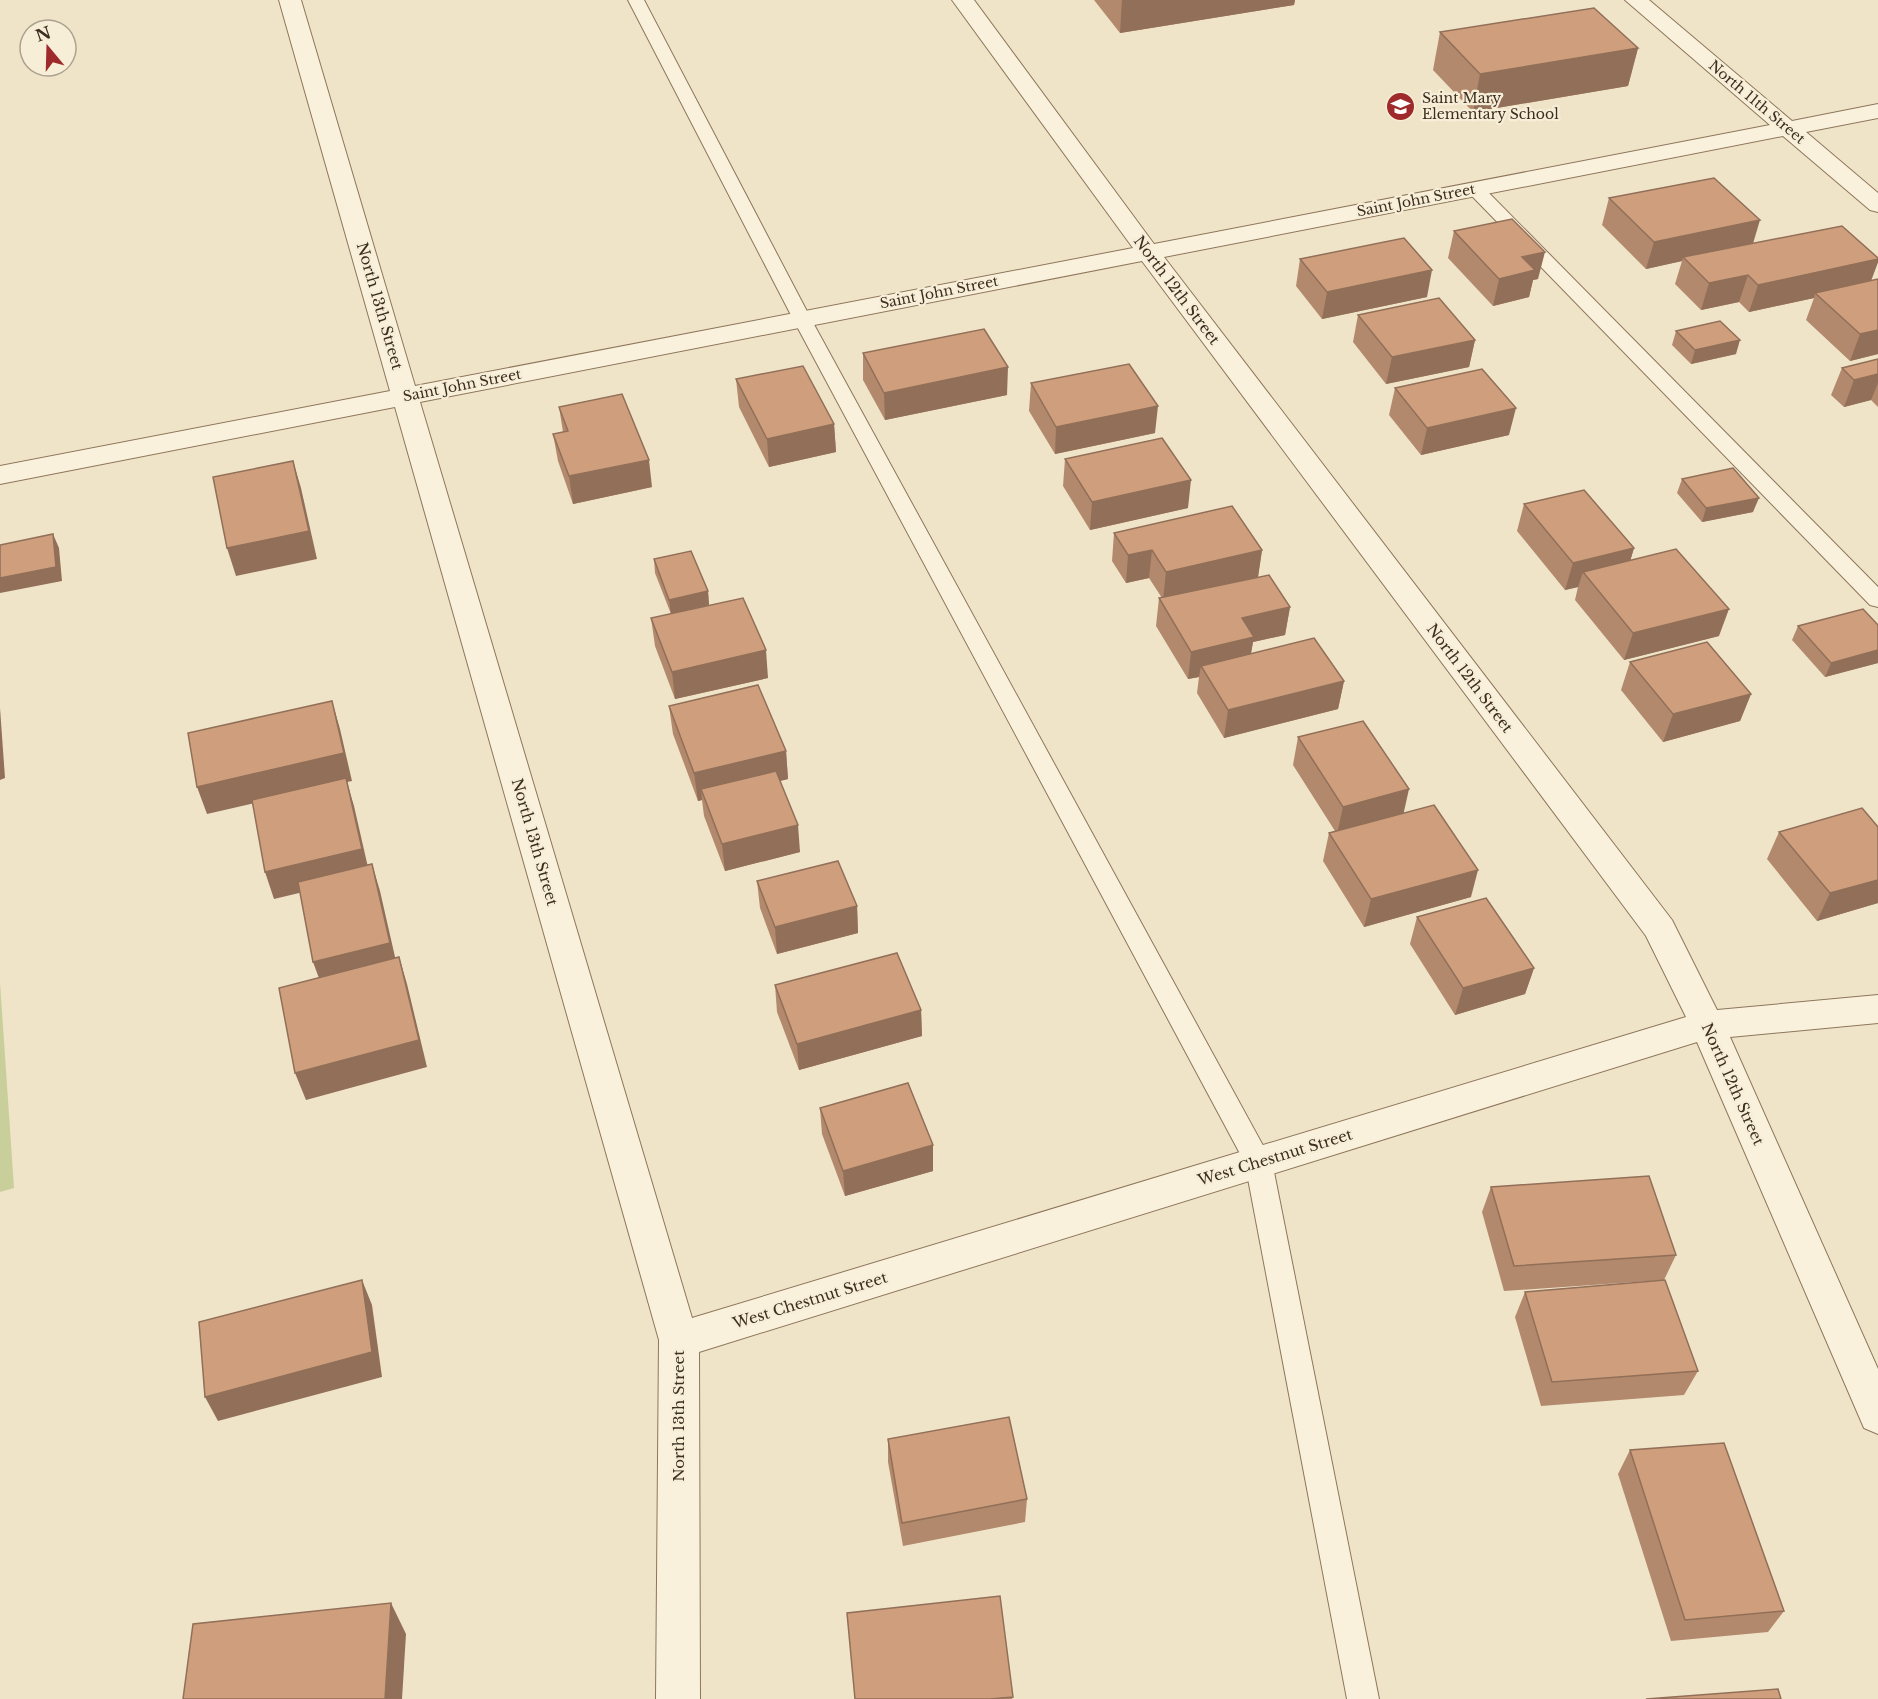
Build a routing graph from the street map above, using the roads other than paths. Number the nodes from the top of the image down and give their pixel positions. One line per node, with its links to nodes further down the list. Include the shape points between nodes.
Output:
1 (290, 0): 11 (street, North 13th Street)
2 (636, 0): 10 (lane)
3 (963, 0): 9 (street, North 12th Street)
4 (1636, 0): 6 (street, North 11th Street)
5 (1878, 111): 6 (street, Saint John Street)
6 (1788, 129): 7 (street, Saint John Street); 8 (street, North 11th Street)
7 (1475, 189): 9 (street, Saint John Street); 13 (lane)
8 (1878, 205)
9 (1148, 252): 10 (street, Saint John Street); 15 (street, North 12th Street, via 1660,929)
10 (802, 319): 11 (street, Saint John Street); 16 (lane)
11 (406, 396): 12 (street, Saint John Street); 17 (street, North 13th Street)
12 (0, 475)
13 (1878, 600)
14 (1878, 1009): 15 (street, West Chestnut Street)
15 (1707, 1025): 16 (street, West Chestnut Street); 18 (street, North 12th Street)
16 (1258, 1162): 17 (street, West Chestnut Street); 20 (lane)
17 (679, 1340): 19 (street, North 13th Street)
18 (1878, 1415)
19 (678, 1699)
20 (1363, 1699)

